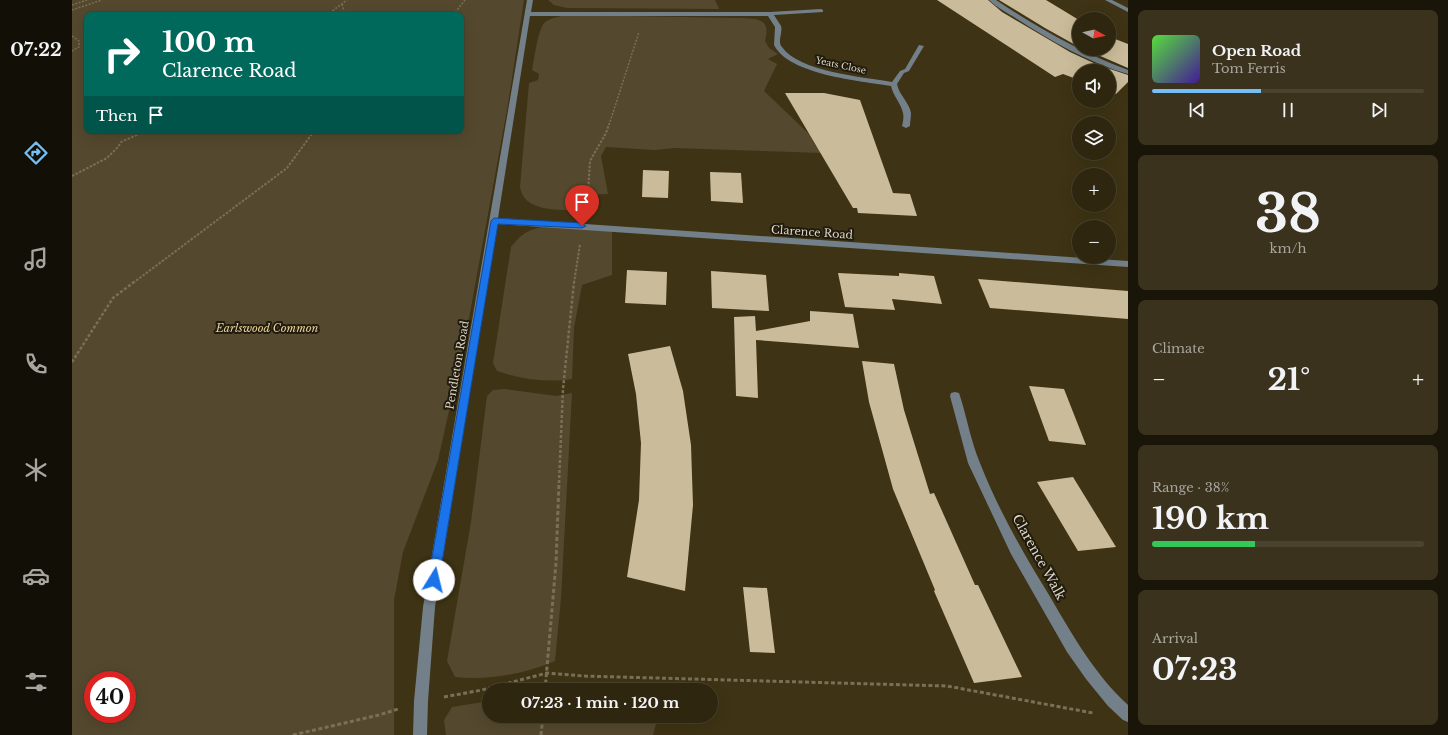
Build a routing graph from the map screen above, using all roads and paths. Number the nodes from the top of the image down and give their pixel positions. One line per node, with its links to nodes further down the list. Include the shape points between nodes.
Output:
1 (87, 0): 9 (path)
2 (102, 0): 10 (path)
3 (348, 0): 8 (path)
4 (464, 0): 15 (path)
5 (530, 0): 16 (street, Pendleton Road)
6 (992, 0): 22 (street, via 1048,37)
7 (1108, 0): 11 (street)
8 (342, 3): 13 (path); 14 (path)
9 (72, 5)
10 (72, 10)
11 (1128, 10)
12 (821, 11): 18 (street)
13 (331, 12)
14 (344, 12)
15 (455, 12)
16 (528, 14): 17 (street); 28 (street, Pendleton Road)
17 (644, 14): 18 (street); 29 (path, via 606,133 590,161 587,207)
18 (770, 14): 23 (street, Yeats Close, via 778,26 776,43 788,57 815,70)
19 (72, 36): 21 (path, via 79,41 79,47)
20 (920, 46): 23 (street, via 907,70 902,72)
21 (72, 52)
22 (1128, 72)
23 (894, 84): 24 (street, via 897,98 908,113)
24 (906, 126)
25 (139, 134): 27 (path, via 121,142 119,148 105,158)
26 (312, 134): 31 (path, via 287,168 113,298)
27 (72, 176)
28 (494, 221): 29 (street, Clarence Road); 35 (street, Pendleton Road, via 429,607)
29 (582, 226): 30 (street, Clarence Road); 33 (path, via 571,302 563,389 556,563)
30 (1128, 264)
31 (72, 362)
32 (955, 396): 36 (street, Clarence Walk, via 974,463 1015,550 1072,647)
33 (546, 673): 34 (path); 35 (path, via 482,690); 36 (path, via 947,686 1112,716)
34 (545, 683)
35 (421, 701): 39 (path, via 380,715); 40 (street, Pendleton Road)
36 (1113, 701): 37 (street, Clarence Walk)
37 (1128, 714)
38 (543, 723): 41 (path)
39 (293, 735)
40 (420, 735)
41 (542, 735)

